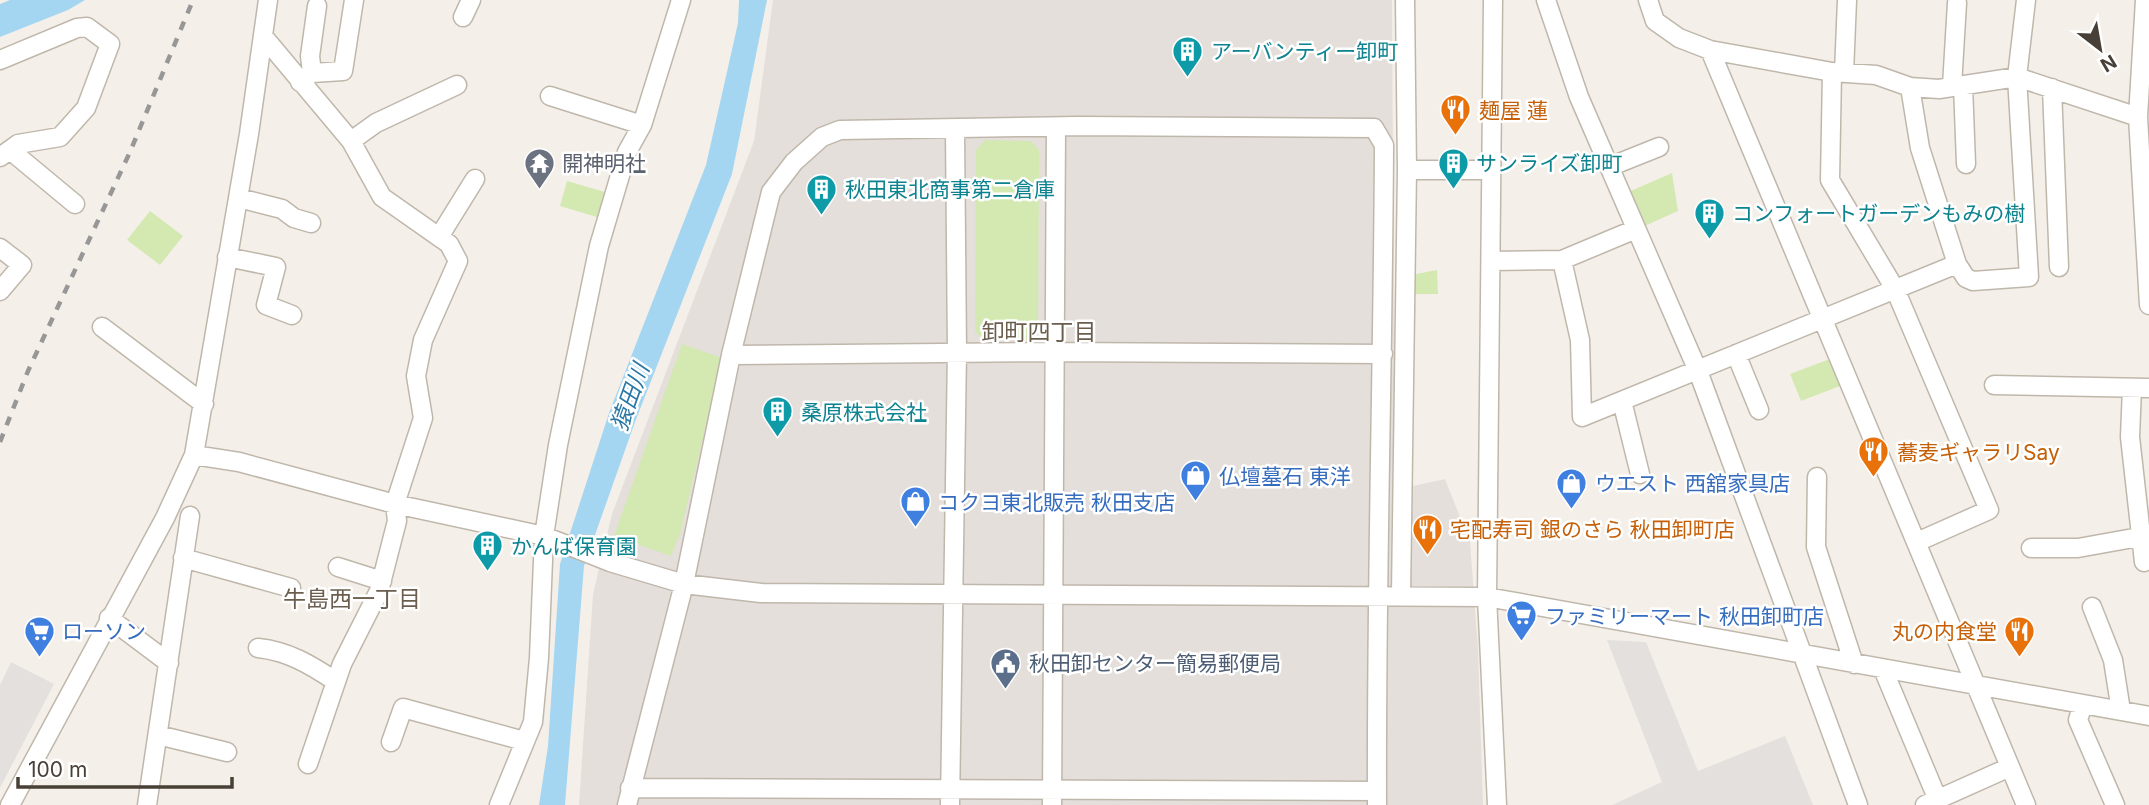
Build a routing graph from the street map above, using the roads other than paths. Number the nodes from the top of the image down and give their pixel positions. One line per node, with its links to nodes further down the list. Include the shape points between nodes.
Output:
1 (268, 0): 13 (street)
2 (354, 0): 18 (street, via 343,71)
3 (681, 0): 25 (street)
4 (1405, 0): 33 (street)
5 (1493, 0): 34 (street)
6 (1546, 0): 32 (street)
7 (1648, 0): 14 (street, via 1655,21 1679,38)
8 (1847, 0): 16 (street)
9 (2026, 0): 17 (street)
10 (2144, 0): 24 (street)
11 (1957, 3): 20 (street)
12 (317, 6): 18 (street)
13 (263, 36): 18 (street); 36 (street)
14 (1710, 50): 16 (street); 51 (street)
15 (0, 60): 30 (street, via 77,28 87,27 110,44 86,108 60,137 18,144)
16 (1838, 72): 21 (street, via 1876,75); 47 (street, via 1830,180)
17 (2017, 77): 20 (street); 22 (street); 45 (street, via 2029,277 1973,281)
18 (306, 78): 28 (street)
19 (457, 85): 28 (street, via 376,123)
20 (1958, 86): 21 (street); 31 (street)
21 (1910, 87): 45 (street, via 1920,148)
22 (2052, 88): 24 (street); 46 (street)
23 (551, 96): 25 (street)
24 (2138, 117): 49 (street)
25 (642, 125): 70 (street, via 627,152 600,246 558,446)
26 (1056, 128): 27 (street); 54 (street); 55 (street, via 1374,128 1384,145)
27 (954, 131): 53 (street); 57 (street, via 840,130 822,137 794,162 771,192)
28 (351, 141): 40 (street, via 382,197)
29 (1659, 148): 32 (street)
30 (5, 154): 37 (street)
31 (1966, 164)
32 (1609, 167): 39 (street)
33 (1407, 170): 34 (street); 82 (street)
34 (1491, 170): 44 (street)
35 (475, 180): 40 (street)
36 (239, 198): 38 (street, via 282,209); 42 (street)
37 (75, 204)
38 (311, 223)
39 (1636, 229): 43 (street); 58 (street)
40 (439, 237): 67 (street, via 458,261 423,340 416,376 423,418)
41 (0, 248): 48 (street, via 22,265)
42 (228, 257): 50 (street, via 276,267 266,305); 62 (street)
43 (1562, 260): 44 (street); 61 (street, via 1580,340 1582,416)
44 (1491, 261): 83 (street)
45 (1957, 264): 47 (street)
46 (2059, 267)
47 (1895, 289): 51 (street); 71 (street, via 1989,510)
48 (0, 291)
49 (2149, 305)
50 (292, 315)
51 (1821, 318): 56 (street); 71 (street)
52 (102, 327): 62 (street)
53 (957, 352): 54 (street); 57 (street); 80 (street)
54 (1055, 352): 55 (street); 79 (street)
55 (1383, 354): 81 (street)
56 (1736, 354): 58 (street); 63 (street)
57 (731, 355): 77 (street)
58 (1698, 371): 61 (street); 87 (street)
59 (1994, 385): 60 (street)
60 (2141, 388): 69 (street, via 2130,437)
61 (1622, 401): 65 (street)
62 (204, 404): 64 (street)
63 (1759, 410)
64 (194, 455): 67 (street, via 239,462); 85 (street)
65 (1640, 474)
66 (1817, 477): 89 (street, via 1816,547)
67 (395, 503): 70 (street); 76 (street, via 397,521)
68 (190, 516): 73 (street)
69 (2139, 537): 72 (street, via 2078,548); 74 (street)
70 (552, 540): 77 (street); 97 (street, via 533,722)
71 (1917, 542): 92 (street)
72 (2031, 548)
73 (183, 558): 78 (street); 88 (street)
74 (2144, 562)
75 (338, 567): 76 (street)
76 (382, 581): 91 (street)
77 (684, 584): 80 (street, via 761,593); 103 (street)
78 (291, 588)
79 (1053, 592): 80 (street); 81 (street); 102 (street)
80 (953, 593): 104 (street)
81 (1377, 595): 82 (street); 105 (street)
82 (1401, 595): 83 (street)
83 (1487, 597): 87 (street); 110 (street)
84 (2092, 607): 94 (street, via 2113,660)
85 (109, 618): 88 (street); 107 (street)
86 (258, 648): 91 (street, via 277,650)
87 (1800, 654): 89 (street); 111 (street)
88 (169, 663): 96 (street)
89 (1854, 664): 90 (street)
90 (1883, 669): 92 (street); 106 (street)
91 (335, 681): 100 (street)
92 (1975, 683): 93 (street); 101 (street)
93 (2083, 704): 94 (street); 113 (street, via 2078,720)
94 (2120, 711): 95 (street)
95 (2149, 716)
96 (158, 736): 99 (street); 108 (street)
97 (524, 741): 98 (street, via 403,708); 109 (street)
98 (391, 742)
99 (227, 752)
100 (308, 764)
101 (2010, 767): 106 (street); 112 (street)
102 (1052, 796): 104 (street); 105 (street)
103 (629, 797): 104 (street)
104 (950, 797)
105 (1377, 798)
106 (1934, 803)
107 (10, 805)
108 (147, 805)
109 (499, 805)
110 (1497, 805)
111 (1858, 805)
112 (2026, 805)
113 (2115, 805)

